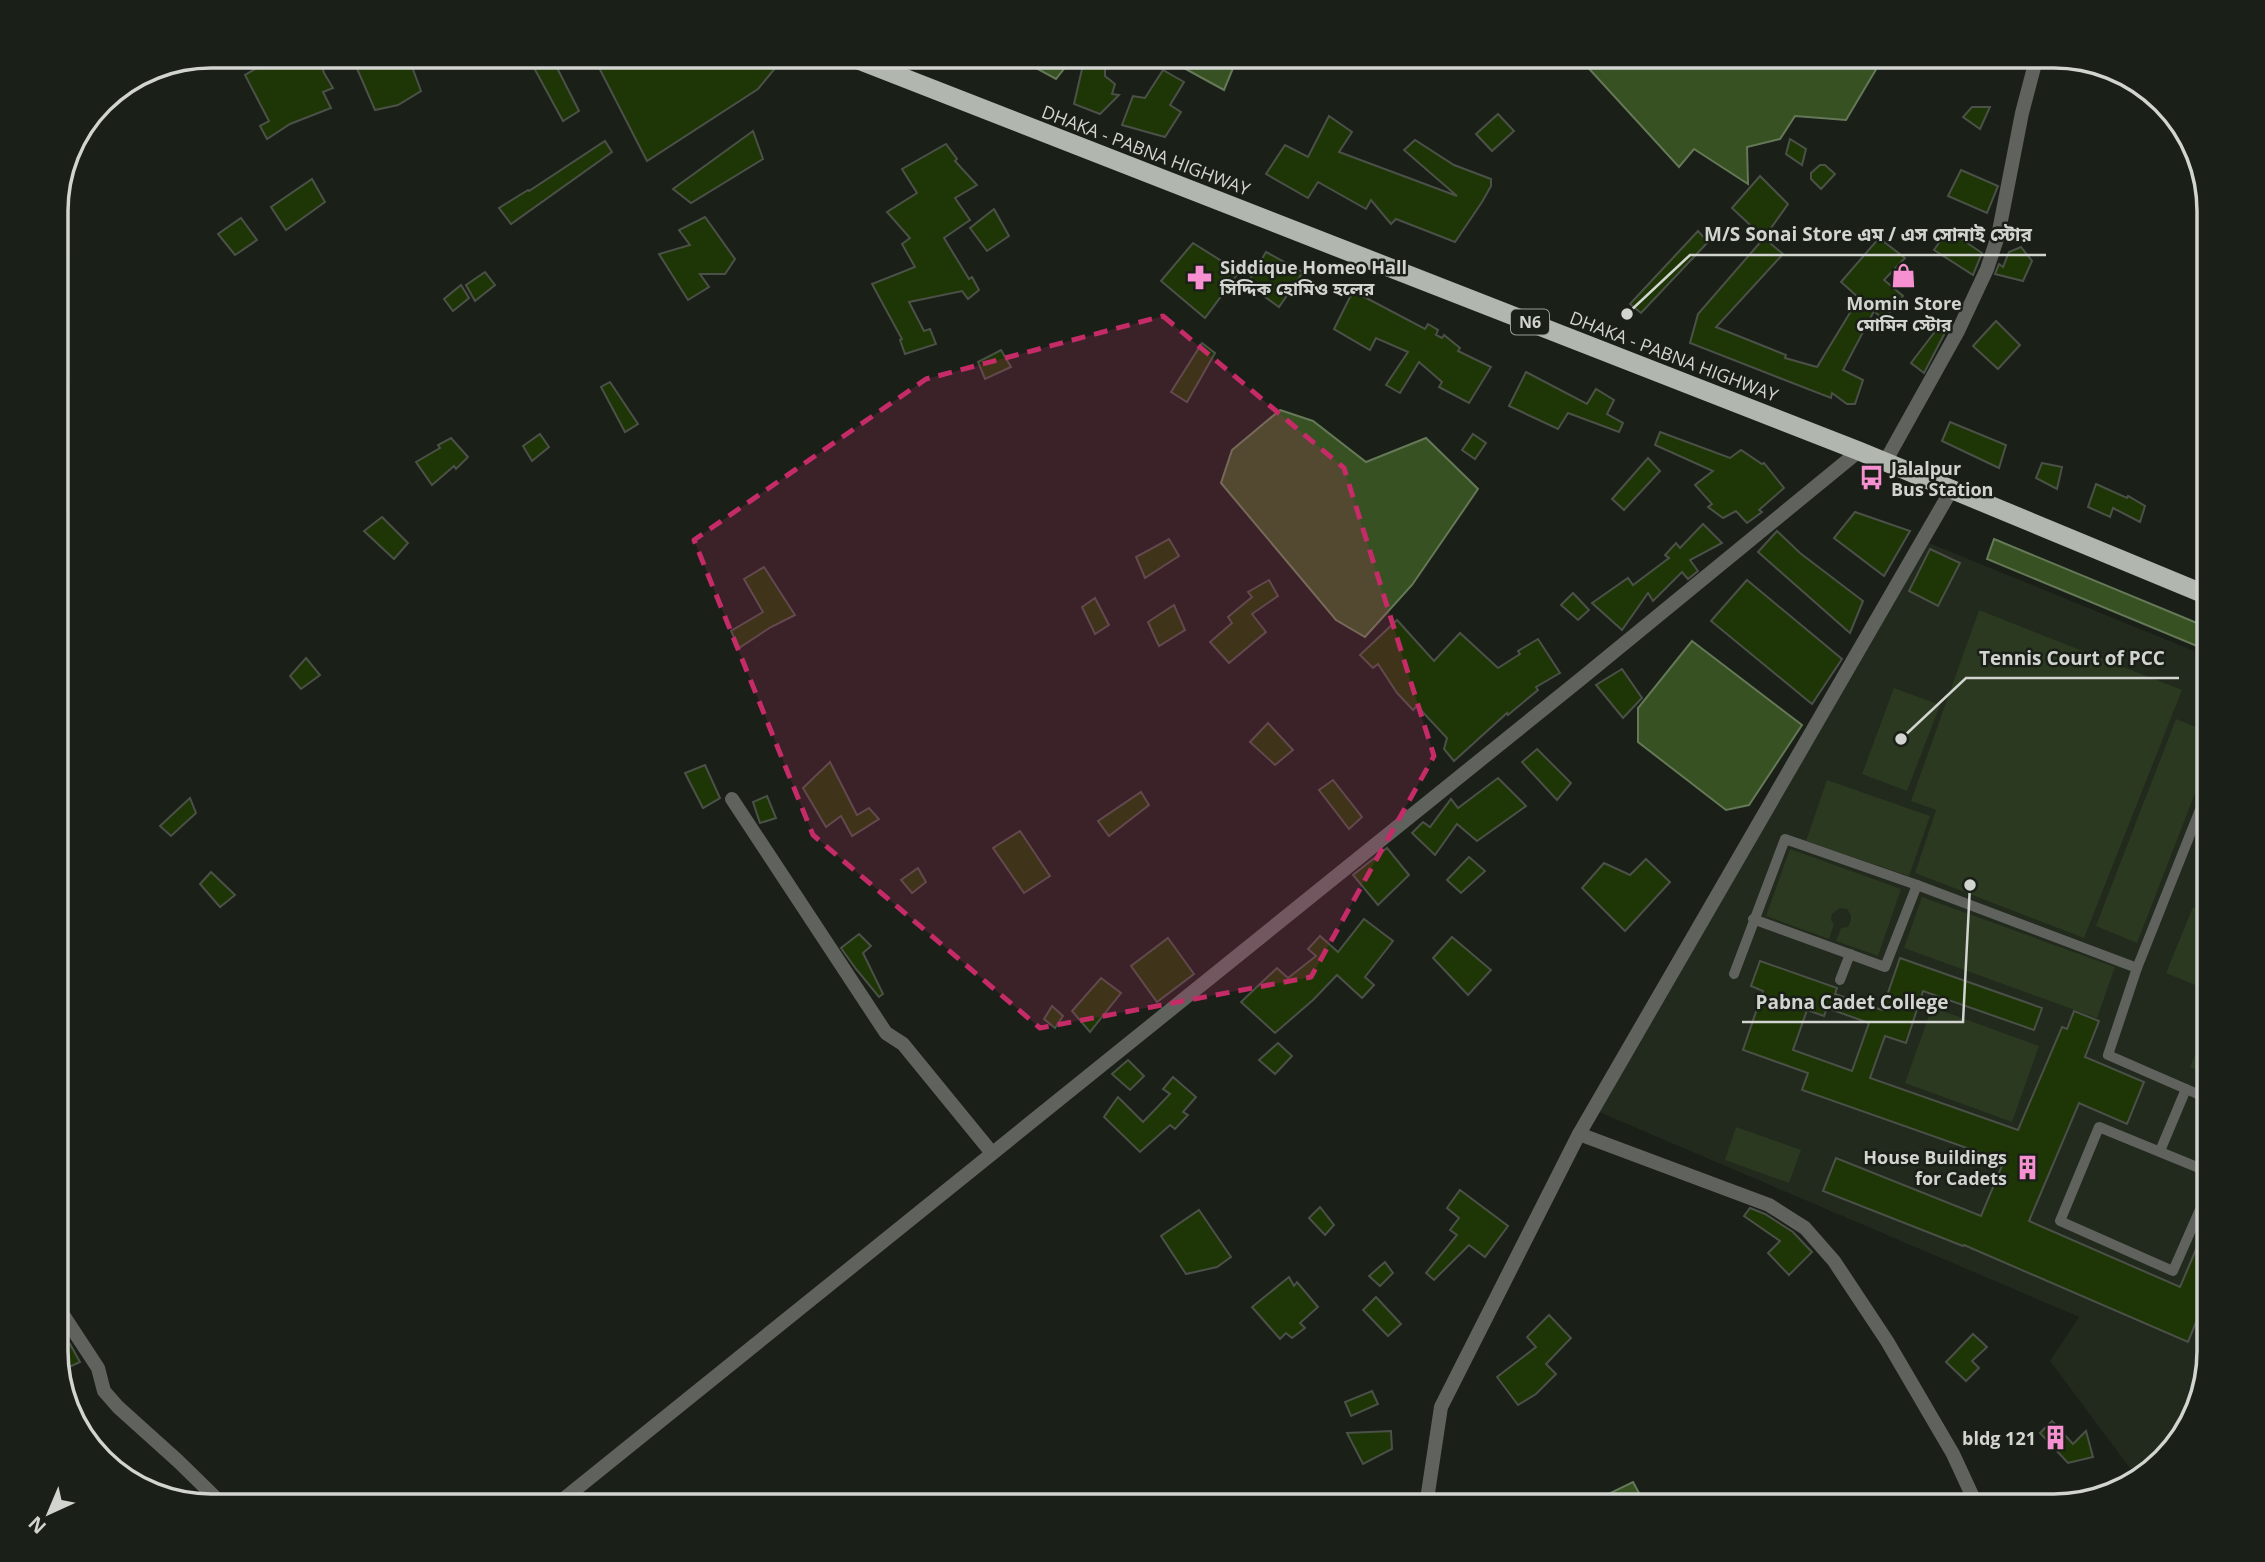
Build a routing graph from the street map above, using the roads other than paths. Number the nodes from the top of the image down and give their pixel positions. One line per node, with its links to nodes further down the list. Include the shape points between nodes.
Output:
1 (2034, 68): 4 (street, via 2006,204 1987,269)
2 (880, 69): 3 (highway, DHAKA - PABNA HIGHWAY / N6)
3 (1859, 451): 4 (highway, DHAKA - PABNA HIGHWAY / N6); 19 (street)
4 (1885, 461): 5 (highway, DHAKA - PABNA HIGHWAY / N6)
5 (1952, 489): 6 (highway, DHAKA - PABNA HIGHWAY / N6); 17 (street)
6 (2197, 591)
7 (732, 799): 19 (street, via 886,1033 903,1044)
8 (2197, 817): 12 (lane)
9 (1917, 885): 10 (lane, via 1785,839); 11 (lane, via 1885,967); 12 (lane)
10 (1753, 919): 11 (lane); 13 (lane)
11 (1850, 954): 14 (lane)
12 (2137, 968): 15 (lane, via 2108,1055)
13 (1734, 974)
14 (1840, 980)
15 (2186, 1089): 16 (lane); 18 (lane)
16 (2197, 1094)
17 (1579, 1134): 25 (street, via 1441,1407); 26 (street, via 1769,1205 1805,1227 1834,1261 1887,1341)
18 (2160, 1151): 20 (lane); 21 (lane, via 2099,1127 2060,1221 2173,1271)
19 (992, 1153): 24 (street)
20 (2197, 1167)
21 (2197, 1216)
22 (69, 1324): 23 (street, via 98,1368 104,1391)
23 (211, 1494)
24 (570, 1494)
25 (1428, 1494)
26 (1971, 1494)

